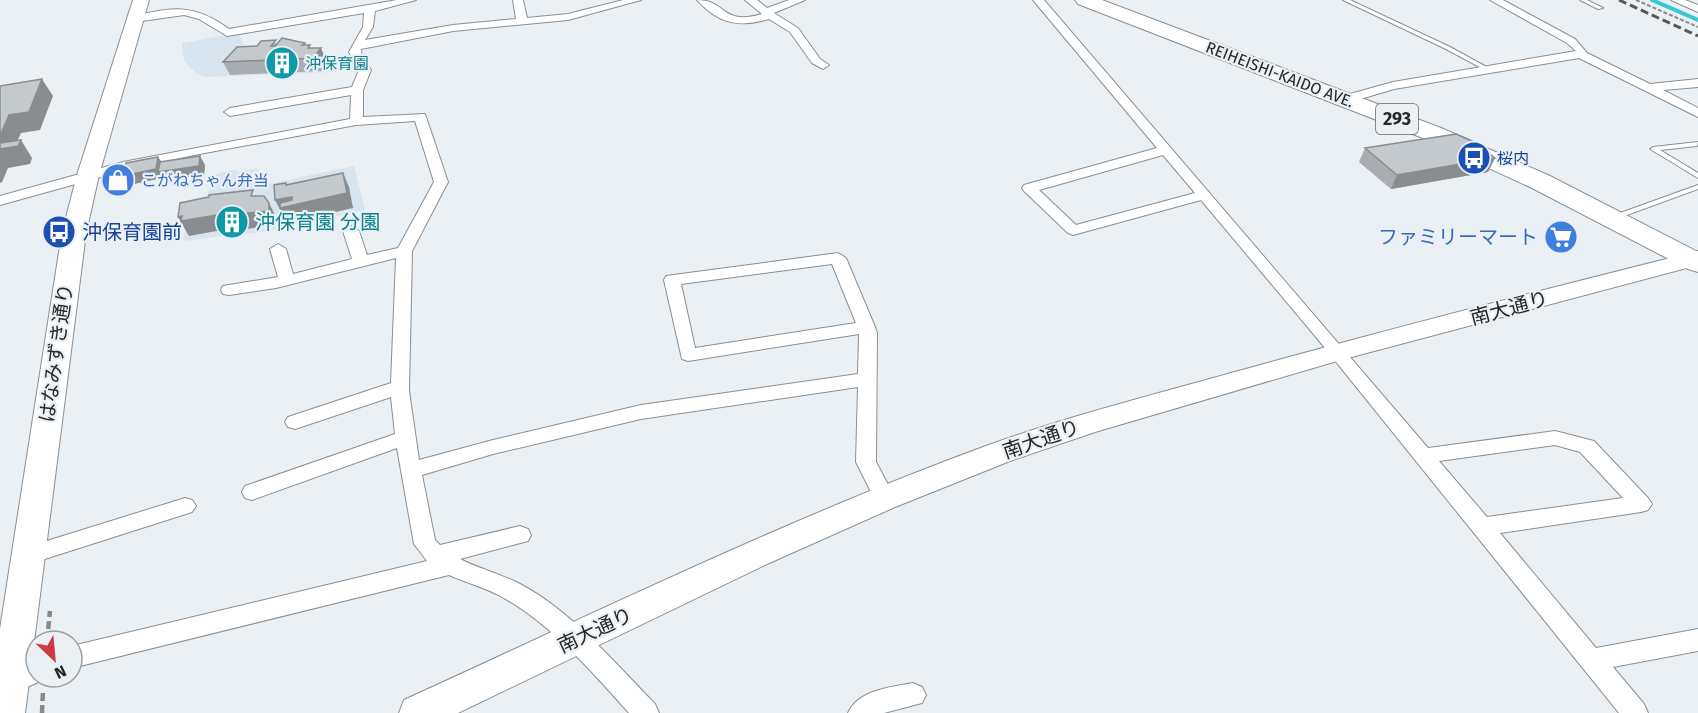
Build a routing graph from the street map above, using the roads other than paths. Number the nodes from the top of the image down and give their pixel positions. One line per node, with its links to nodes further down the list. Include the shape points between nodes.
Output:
1 (411, 0): 16 (street)
2 (518, 0): 19 (street)
3 (636, 0): 13 (street)
4 (702, 0): 18 (street, via 731,22)
5 (750, 0): 18 (street)
6 (800, 0): 18 (street, via 774,8)
7 (1038, 0): 32 (street)
8 (1085, 0): 27 (highway, REIHEISHI-KAIDO AVE. / 293)
9 (1346, 0): 23 (lane)
10 (1495, 0): 21 (street, via 1571,41)
11 (1583, 0): 14 (lane)
12 (1676, 0): 17 (street)
13 (608, 3): 19 (street, via 568,16)
14 (1600, 8)
15 (138, 9): 16 (street, via 189,10 227,33); 33 (street, はなみずき通り)
16 (370, 9): 20 (street, via 368,27 358,41)
17 (1698, 9)
18 (769, 14): 22 (street, via 794,30)
19 (522, 21): 20 (street)
20 (362, 43): 26 (street, via 354,50 365,70)
21 (1581, 54): 23 (street); 25 (street)
22 (823, 65)
23 (1489, 70): 27 (street, via 1393,86)
24 (1698, 83): 25 (street)
25 (1649, 88): 29 (street)
26 (357, 90): 28 (street); 30 (street)
27 (1347, 99): 38 (highway, REIHEISHI-KAIDO AVE. / 293, via 1486,157)
28 (230, 112)
29 (1698, 113)
30 (356, 121): 33 (street); 41 (street, via 420,117 441,182)
31 (1697, 144): 34 (lane, via 1653,149)
32 (1165, 150): 36 (street); 36 (street, via 1029,188 1073,230)
33 (88, 176): 37 (street); 59 (street, はなみずき通り, via 74,233)
34 (1698, 176)
35 (1698, 187): 38 (lane)
36 (1204, 195): 47 (street)
37 (0, 201)
38 (1611, 218): 42 (highway, REIHEISHI-KAIDO AVE. / 293)
39 (351, 231): 43 (street)
40 (279, 249): 44 (street)
41 (404, 251): 43 (street); 49 (street)
42 (1696, 260): 47 (street, 南大通り)
43 (361, 262): 44 (street)
44 (287, 280): 45 (street)
45 (229, 290)
46 (866, 327): 46 (street, via 837,258 672,280 688,355); 48 (street)
47 (1338, 352): 52 (street); 55 (street, 南大通り, via 1086,424)
48 (867, 379): 53 (street, via 641,412); 55 (street, via 866,462)
49 (400, 387): 50 (street); 51 (street)
50 (295, 422)
51 (405, 438): 53 (street); 54 (street)
52 (1422, 456): 57 (street); 57 (street, via 1555,438 1587,447 1641,504)
53 (411, 470): 60 (street, via 425,544)
54 (252, 492)
55 (884, 498): 61 (street, 南大通り)
56 (185, 506): 59 (street)
57 (1481, 527): 64 (street)
58 (520, 536): 60 (street)
59 (28, 555): 66 (street, はなみずき通り)
60 (442, 561): 61 (street, via 523,597); 63 (street)
61 (573, 640): 69 (street, 南大通り); 70 (street)
62 (1697, 641): 64 (street)
63 (84, 654)
64 (1592, 660): 72 (street)
65 (24, 681): 66 (street)
66 (11, 682): 68 (street, はなみずき通り)
67 (913, 695): 71 (street, via 881,701)
68 (6, 713)
69 (418, 713)
70 (646, 713)
71 (861, 713)
72 (1635, 713)

